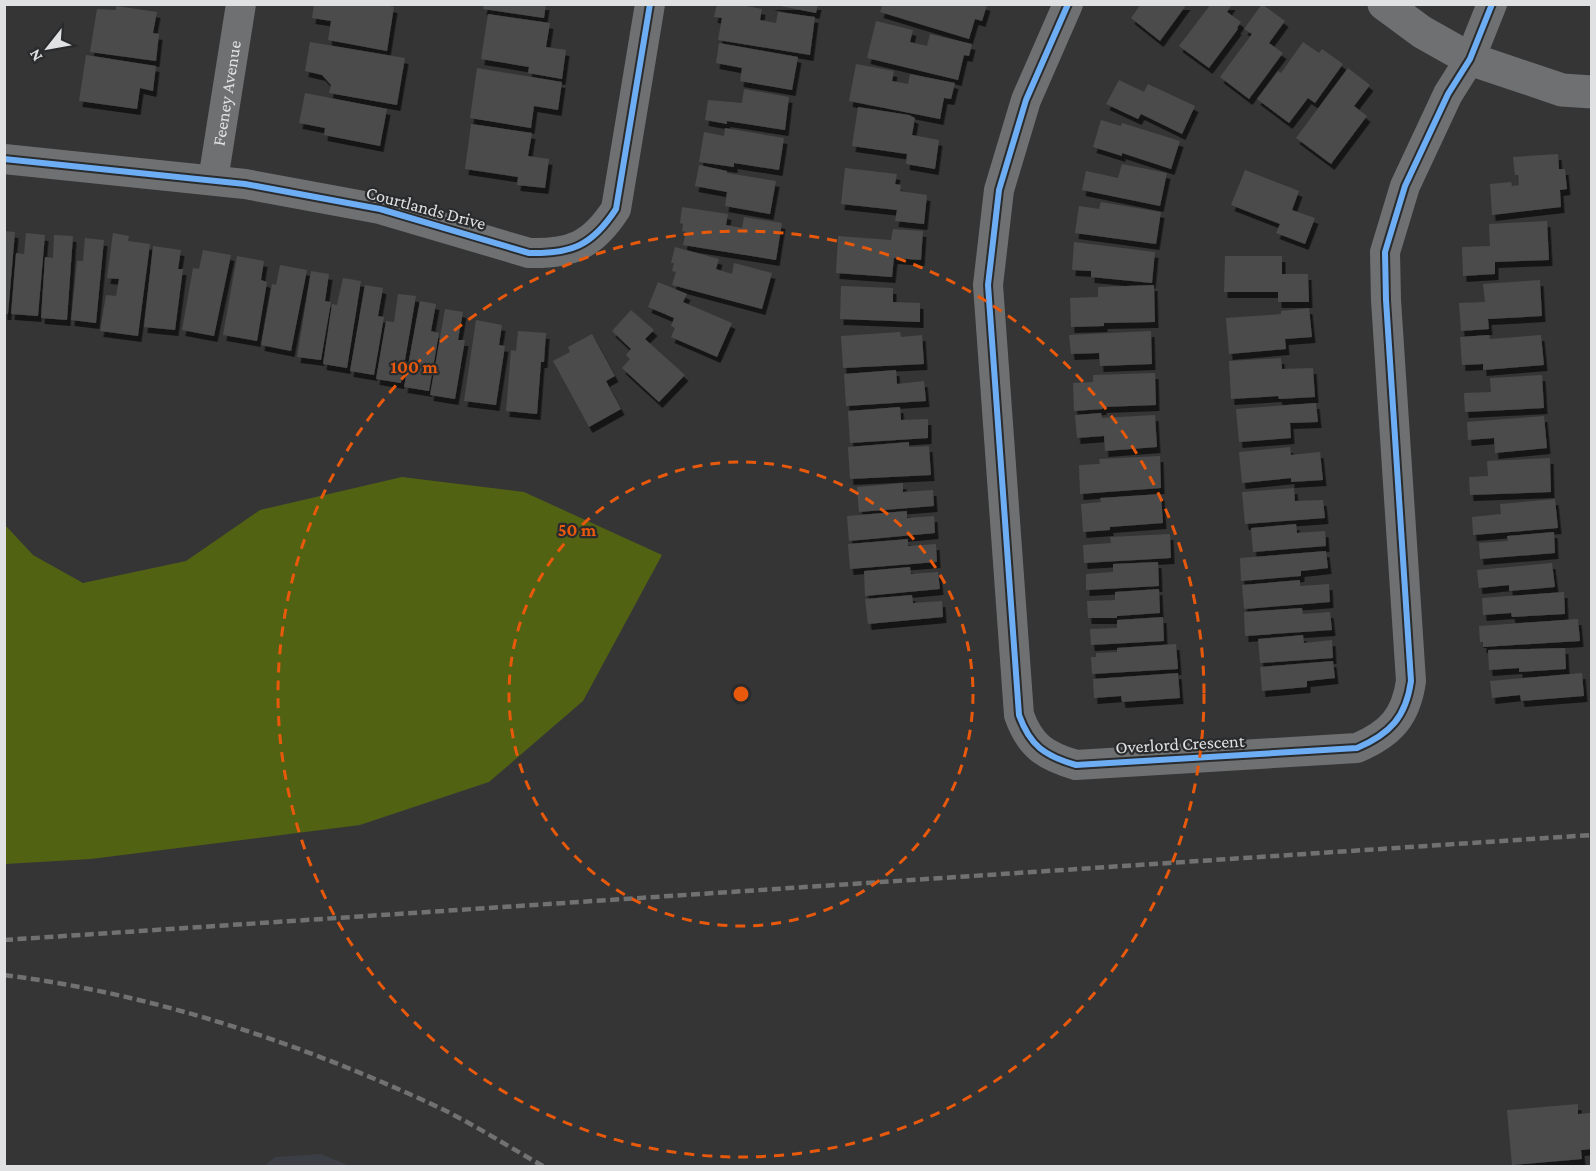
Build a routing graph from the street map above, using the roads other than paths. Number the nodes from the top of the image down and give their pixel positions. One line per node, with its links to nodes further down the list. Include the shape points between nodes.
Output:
1 (241, 4): 9 (street, Feeney Avenue)
2 (650, 4): 9 (street, Courtlands Drive, via 616,209 590,239 568,250 529,253 380,209)
3 (1068, 4): 6 (street, Overlord Crescent, via 1026,100 999,190 988,285 1019,715 1036,746 1076,765 1357,748 1375,740 1400,717 1411,681 1385,252 1405,186)
4 (1384, 4): 6 (street, via 1422,32)
5 (1492, 4): 6 (street, Overlord Crescent)
6 (1470, 59): 7 (street, via 1562,90)
7 (1592, 92)
8 (4, 159): 9 (street, Courtlands Drive)
9 (213, 180)

